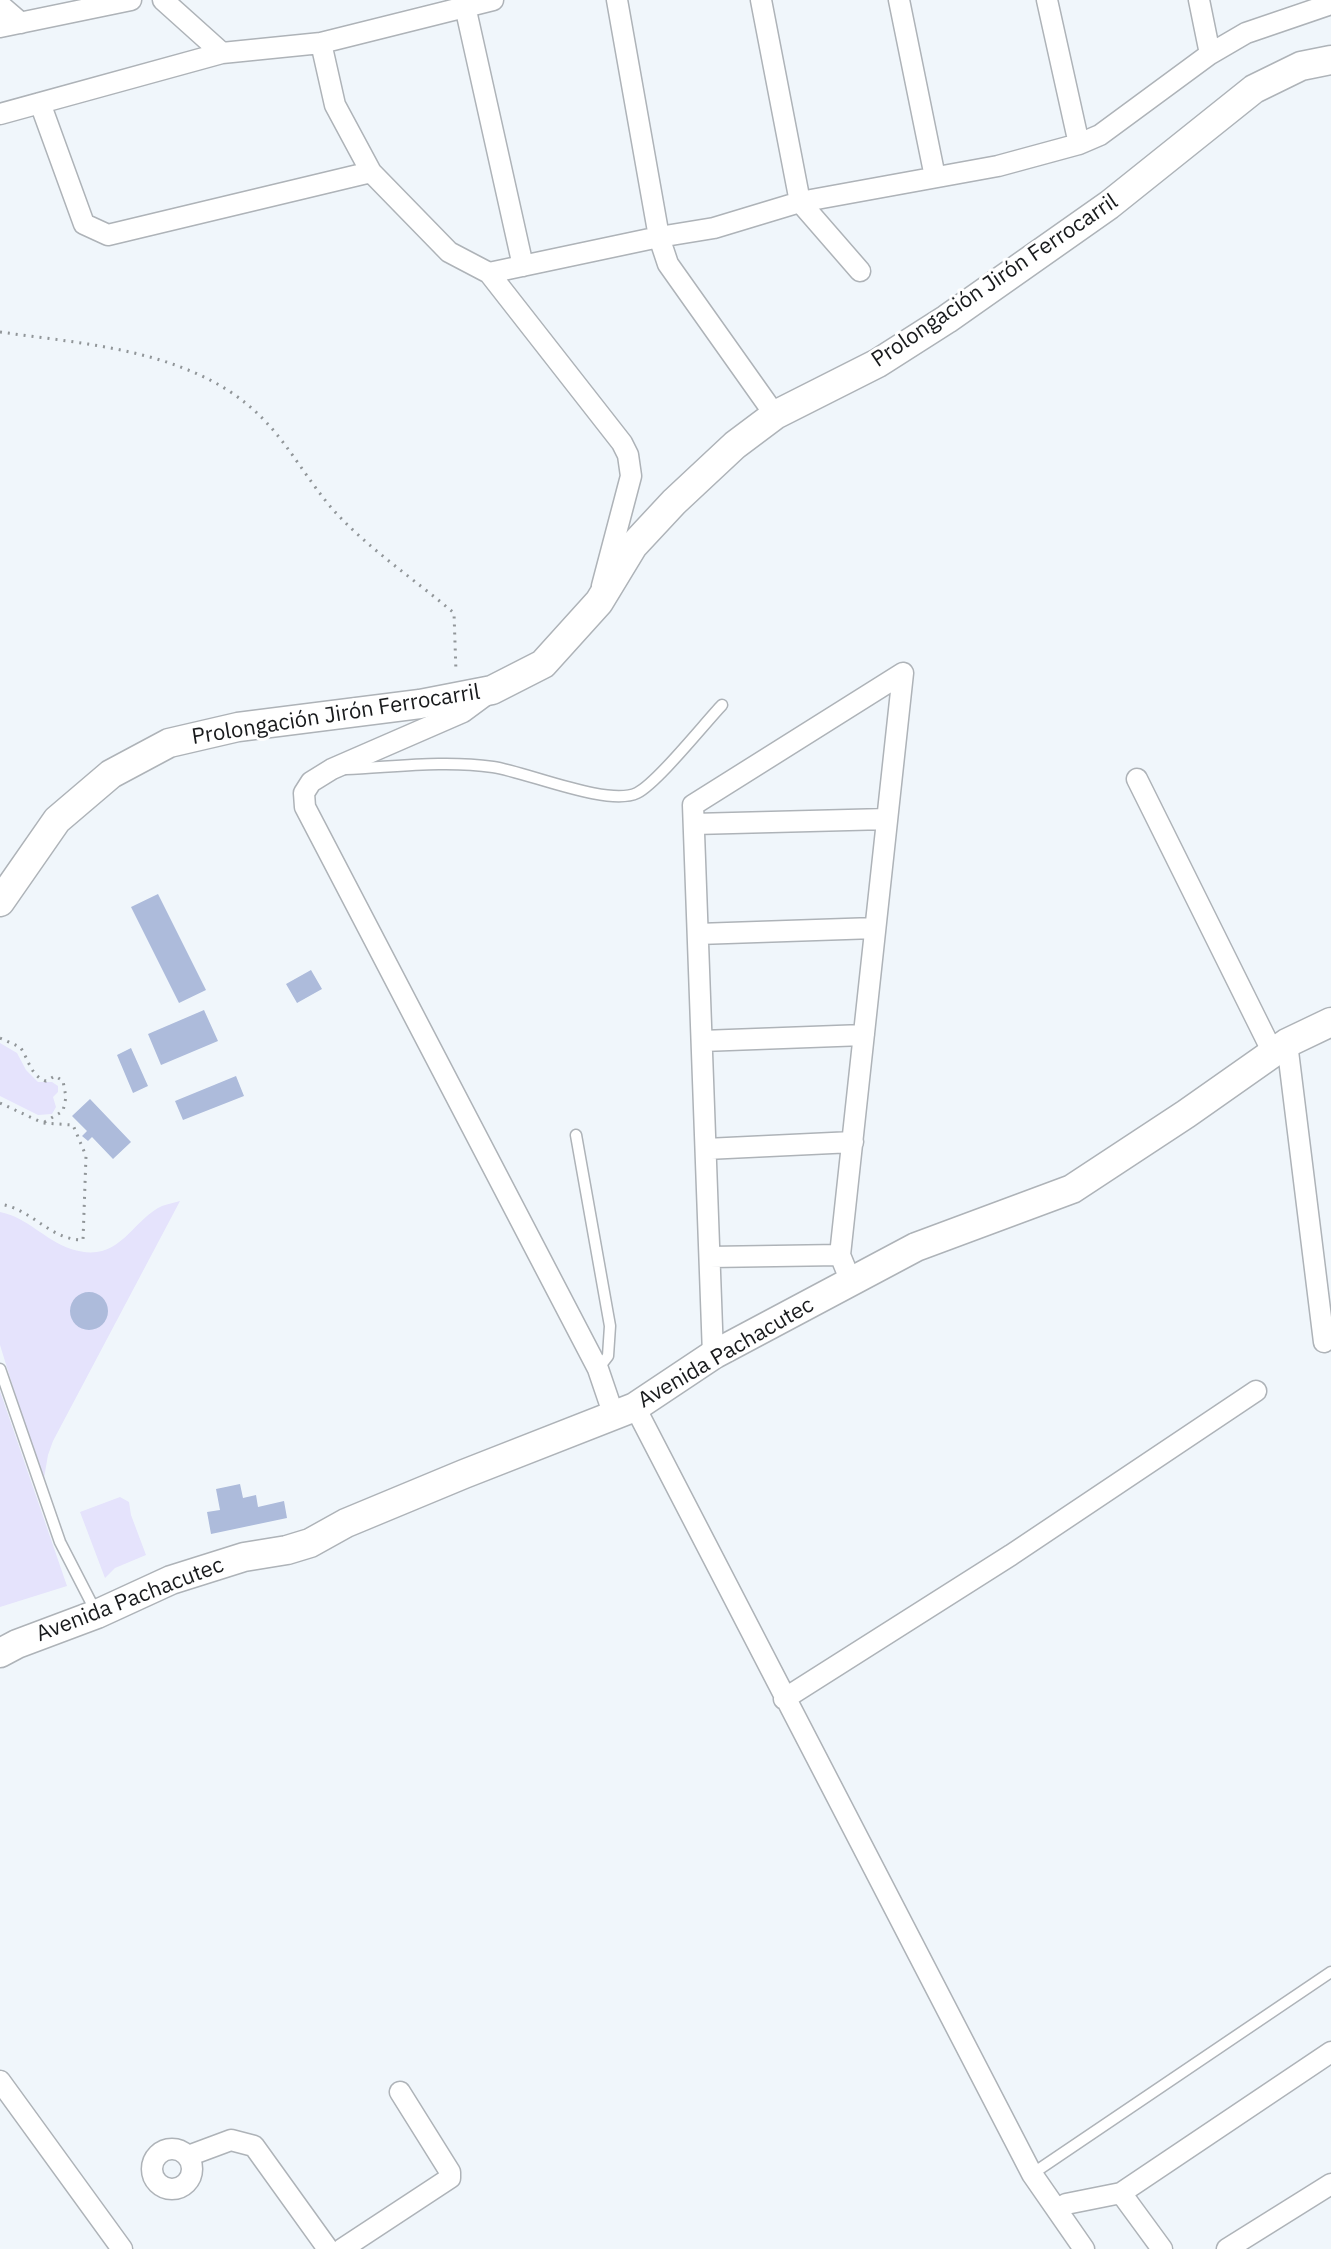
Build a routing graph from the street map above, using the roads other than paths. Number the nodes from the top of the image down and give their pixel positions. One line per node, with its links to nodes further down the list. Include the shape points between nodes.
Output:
1 (131, 0): 12 (street)
2 (493, 0): 11 (street)
3 (617, 0): 24 (street)
4 (761, 0): 23 (street)
5 (899, 0): 22 (street)
6 (1047, 0): 20 (street)
7 (1199, 0): 16 (street)
8 (174, 4): 15 (street)
9 (1331, 4): 16 (street, via 1246,33)
10 (0, 5): 12 (street)
11 (465, 6): 14 (street); 25 (street)
12 (21, 23): 13 (street)
13 (0, 27)
14 (321, 43): 15 (street); 21 (street, via 335,105)
15 (222, 53): 18 (street)
16 (1210, 54): 20 (street, via 1100,135)
17 (1331, 60): 28 (street, Prolongación Jirón Ferrocarril, via 1301,66 1254,89 1109,205 947,319 878,363)
18 (40, 103): 19 (street); 21 (street, via 84,224 108,235)
19 (0, 114)
20 (1079, 144): 22 (street)
21 (371, 172): 27 (street, via 449,252)
22 (935, 177): 23 (street)
23 (800, 202): 24 (street, via 714,228); 26 (street)
24 (659, 237): 25 (street); 28 (street, via 668,264)
25 (523, 266): 27 (street)
26 (860, 271)
27 (489, 273): 29 (street, via 628,455 631,476)
28 (775, 415): 29 (street, Prolongación Jirón Ferrocarril, via 674,502 633,546)
29 (599, 602): 30 (street, Prolongación Jirón Ferrocarril, via 543,664)
30 (492, 690): 32 (street, via 463,712); 36 (street, Prolongación Jirón Ferrocarril, via 238,727 169,743 111,774 57,820)
31 (722, 705): 32 (lane, via 637,793 612,798 494,767)
32 (332, 769): 53 (street, via 311,782 304,793 305,807)
33 (1137, 779): 42 (street)
34 (887, 819): 35 (street); 35 (street, via 903,673 693,805); 37 (street)
35 (694, 824): 38 (street)
36 (0, 902)
37 (875, 928): 38 (street); 40 (street)
38 (698, 934): 41 (street)
39 (1331, 1022): 42 (street, Avenida Pachacutec)
40 (864, 1035): 41 (street); 44 (street)
41 (702, 1041): 45 (street)
42 (1280, 1048): 48 (street); 49 (street, Avenida Pachacutec, via 1072,1189 916,1247)
43 (576, 1135): 53 (lane, via 610,1326 608,1356)
44 (853, 1142): 45 (street); 46 (street)
45 (706, 1149): 47 (street)
46 (840, 1255): 47 (street); 49 (street)
47 (710, 1257): 51 (street)
48 (1323, 1265): 50 (street)
49 (851, 1282): 51 (street, Avenida Pachacutec)
50 (1324, 1342)
51 (713, 1355): 55 (street, Avenida Pachacutec)
52 (0, 1369): 56 (lane, via 60,1542)
53 (598, 1369): 55 (street)
54 (1256, 1391): 58 (street)
55 (624, 1410): 56 (street, Avenida Pachacutec, via 346,1523 310,1543 171,1580); 58 (street)
56 (97, 1614): 57 (street, Avenida Pachacutec)
57 (0, 1653)
58 (784, 1699): 64 (street)
59 (1331, 1972): 64 (lane)
60 (1331, 2052): 66 (street)
61 (0, 2081): 68 (street)
62 (400, 2092): 70 (street, via 450,2178)
63 (188, 2156): 69 (street, via 231,2140 254,2146)
64 (1032, 2174): 67 (street)
65 (1331, 2184): 73 (street)
66 (1121, 2193): 67 (street); 72 (street)
67 (1057, 2210): 71 (street)
68 (122, 2249)
69 (328, 2249)
70 (342, 2249)
71 (1084, 2249)
72 (1162, 2249)
73 (1227, 2249)

